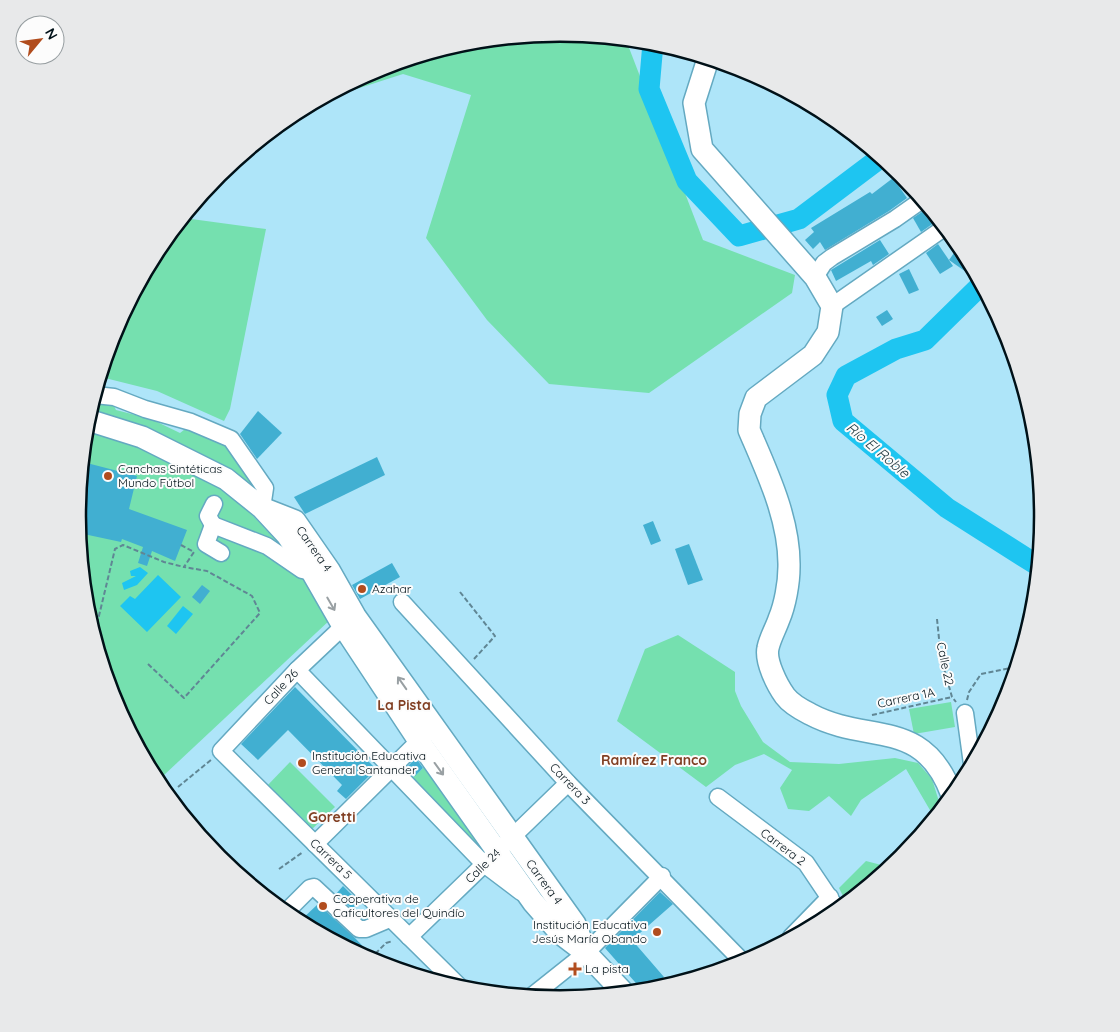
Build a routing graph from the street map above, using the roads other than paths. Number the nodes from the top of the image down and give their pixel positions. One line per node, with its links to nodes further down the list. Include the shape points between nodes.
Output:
1 (706, 66): 4 (main road, via 694,103 702,149)
2 (916, 204): 4 (street, via 832,257)
3 (939, 232): 5 (street)
4 (815, 277): 5 (main road)
5 (832, 306): 22 (main road, via 828,332 813,356 756,398 750,414 749,430 785,528 789,568 780,616 767,649 773,677 786,698 825,722 898,737 920,748 936,763)
6 (102, 396): 9 (street, via 190,422 231,439 265,488)
7 (96, 423): 9 (main road, via 151,441 226,479)
8 (214, 504): 10 (street, via 208,516)
9 (262, 508): 12 (main road, Carrera 4, via 287,535); 14 (main road, Carrera 4, via 294,521 329,570)
10 (213, 525): 11 (street, via 206,544); 12 (street, via 267,546 302,570)
11 (221, 553)
12 (312, 572): 14 (main road, Carrera 4, one-way to 14)
13 (402, 602): 21 (street, Carrera 3)
14 (349, 621): 15 (street, Calle 26); 17 (main road, Carrera 4)
15 (297, 670): 18 (street, Calle 26); 20 (street, Carrera 4)
16 (966, 713): 19 (street)
17 (426, 734): 20 (street); 24 (main road, Carrera 4); 26 (main road, Carrera 4, one-way to 26)
18 (221, 751): 25 (street, Carrera 5)
19 (971, 752)
20 (390, 768): 25 (street); 26 (street, Carrera 4)
21 (568, 783): 24 (street, Calle 24); 27 (street, Carrera 3)
22 (949, 786)
23 (718, 797): 28 (street, Carrera 2, via 806,863)
24 (512, 837): 26 (street, Calle 24); 32 (main road, Carrera 4, via 575,924)
25 (315, 844): 30 (street, Carrera 5)
26 (491, 858): 31 (street, Calle 24); 32 (main road, Carrera 4, via 560,934)
27 (662, 876): 32 (street); 33 (street, Carrera 3)
28 (834, 903)
29 (292, 906): 30 (street, via 314,887 359,929)
30 (392, 918): 31 (street, Carrera 5)
31 (409, 937): 34 (street, Carrera 5)
32 (586, 953): 35 (main road, Carrera 4); 36 (street)
33 (736, 955)
34 (448, 976)
35 (617, 986)
36 (541, 989)

